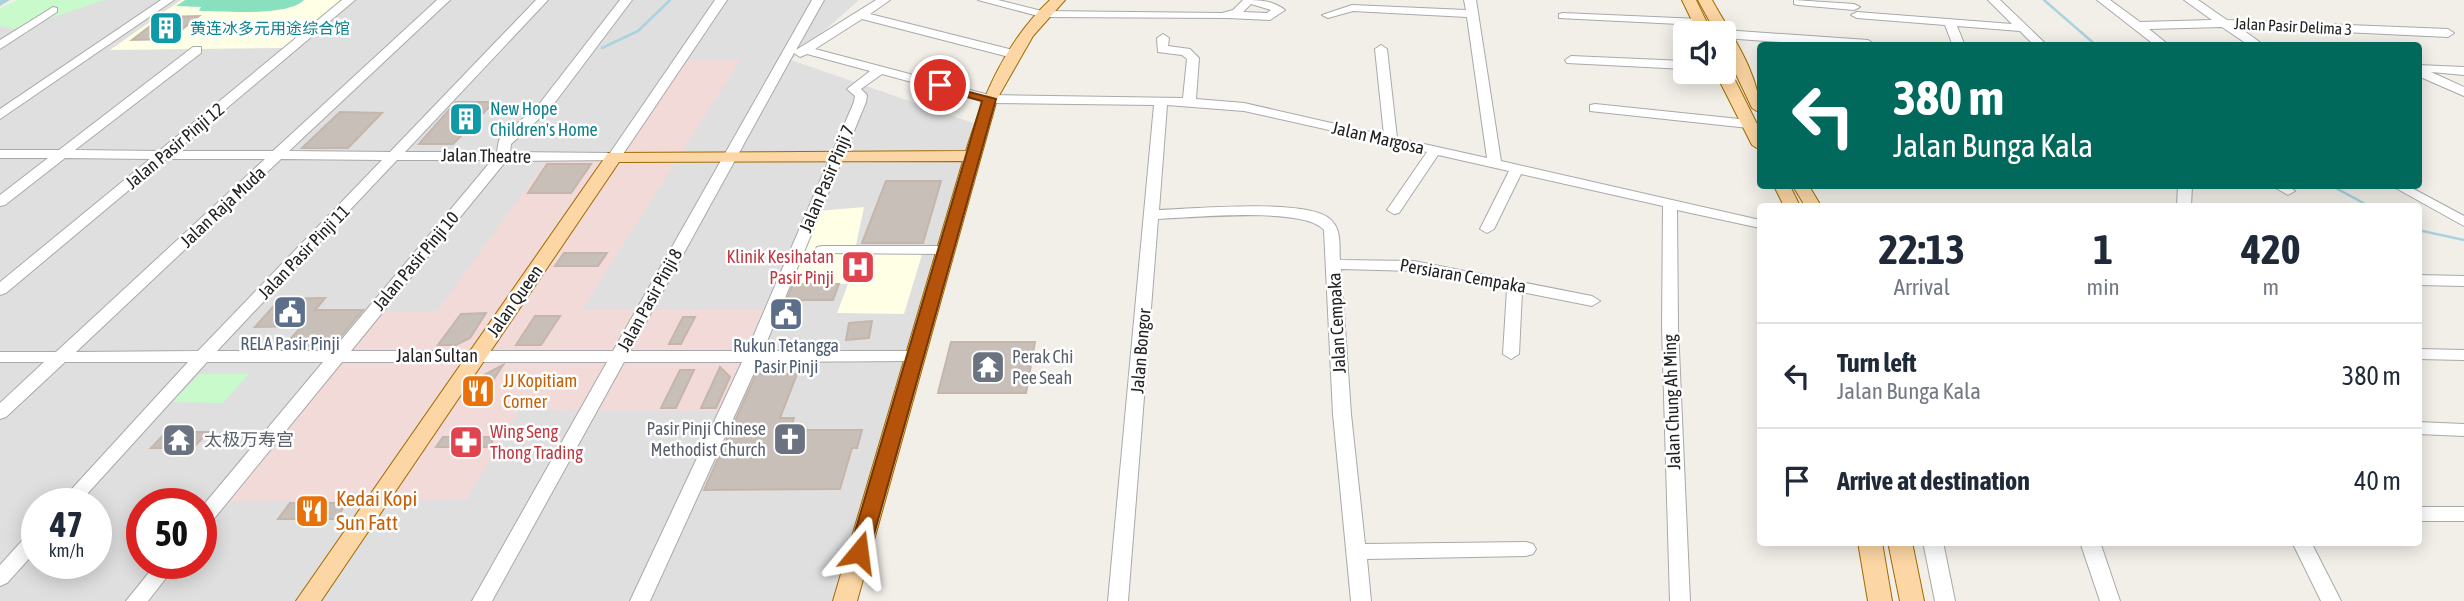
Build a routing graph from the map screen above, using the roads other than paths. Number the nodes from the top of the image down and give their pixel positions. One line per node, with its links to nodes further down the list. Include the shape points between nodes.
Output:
1 (168, 0): 61 (street)
2 (349, 0): 69 (street, Jalan Pasir Pinji 12)
3 (444, 0): 67 (street, Jalan Raja Muda)
4 (542, 0): 70 (street, Jalan Pasir Pinji 11)
5 (626, 0): 71 (street, Jalan Pasir Pinji 10, via 545,106 504,143)
6 (721, 0): 75 (street, Jalan Queen)
7 (818, 0): 48 (street, Jalan Pasir Pinji 8)
8 (884, 0): 22 (street)
9 (987, 0): 20 (street)
10 (1058, 0): 20 (main road)
11 (1249, 0): 23 (street); 23 (street, via 1279,10 1269,17)
12 (1470, 0): 21 (street)
13 (1689, 0): 26 (main road)
14 (1705, 0): 27 (main road)
15 (1994, 0): 33 (street)
16 (2104, 0): 32 (street)
17 (2190, 0): 29 (street)
18 (1798, 2): 30 (street)
19 (53, 10): 41 (street)
20 (1042, 14): 23 (street); 45 (main road)
21 (1471, 14): 24 (street, via 1352,8); 76 (street)
22 (860, 15): 44 (street); 45 (street)
23 (1231, 15)
24 (1328, 15)
25 (1563, 16): 31 (street)
26 (1699, 21)
27 (1716, 21)
28 (1950, 23): 30 (street); 33 (street); 37 (street)
29 (2221, 23): 32 (street, Jalan Pasir Delima 3); 35 (street, Jalan Pasir Delima 3); 40 (street)
30 (1861, 24): 34 (street)
31 (1673, 25)
32 (2137, 26): 39 (street)
33 (2025, 29): 38 (street)
34 (1736, 33)
35 (2448, 33)
36 (1163, 38): 59 (street, via 1161,49 1186,52 1194,58)
37 (1957, 42)
38 (2038, 42)
39 (2159, 42)
40 (2252, 42)
41 (0, 45)
42 (1381, 49): 64 (street)
43 (197, 50): 68 (street)
44 (807, 50): 48 (street); 51 (street, Jalan Margosa)
45 (1013, 54): 57 (main road)
46 (1736, 59): 56 (main road)
47 (1571, 60): 49 (street)
48 (783, 63): 72 (street, Jalan Pasir Pinji 8)
49 (1673, 64)
50 (2422, 69): 53 (street)
51 (879, 70): 57 (street, Jalan Margosa); 73 (street, Jalan Pasir Pinji 7, via 853,89 861,95 860,103)
52 (2422, 71): 55 (street)
53 (2464, 71)
54 (1729, 84): 62 (main road)
55 (2464, 92)
56 (1757, 98)
57 (989, 99): 58 (street, Jalan Margosa); 74 (main road)
58 (1161, 101): 59 (street, Jalan Margosa); 82 (street, Jalan Bongor)
59 (1189, 102): 64 (street, Jalan Margosa, via 1244,107)
60 (1595, 108): 62 (street)
61 (0, 115)
62 (1749, 124): 63 (main road)
63 (1757, 139)
64 (1391, 141): 65 (street, Jalan Margosa)
65 (1436, 150): 76 (street, Jalan Margosa); 81 (street)
66 (0, 154): 68 (street, Jalan Theatre)
67 (281, 154): 69 (street, Jalan Theatre); 70 (street, Jalan Theatre); 103 (street, Jalan Raja Muda)
68 (61, 155): 69 (street, Jalan Theatre); 79 (street)
69 (163, 155): 92 (street, Jalan Pasir Pinji 12)
70 (397, 155): 71 (street, Jalan Theatre); 104 (street, Jalan Pasir Pinji 11)
71 (503, 156): 75 (street, Jalan Theatre); 97 (street, Jalan Pasir Pinji 10)
72 (730, 156): 73 (main road, Jalan Theatre); 75 (main road, Jalan Theatre); 99 (street, Jalan Pasir Pinji 8)
73 (835, 156): 74 (main road, Jalan Theatre); 100 (street, Jalan Pasir Pinji 7)
74 (973, 156): 87 (main road)
75 (614, 157): 98 (main road, Jalan Queen)
76 (1494, 162): 77 (street, Jalan Margosa)
77 (1517, 168): 80 (street, Jalan Margosa); 85 (street)
78 (2404, 189): 83 (street)
79 (0, 202)
80 (1670, 204): 84 (street, Jalan Margosa); 129 (street, Jalan Chung Ah Ming)
81 (1394, 210)
82 (1152, 215): 88 (street, Jalan Cempaka, via 1283,213 1315,217 1331,230); 127 (street, Jalan Bongor)
83 (2464, 222)
84 (1757, 223)
85 (1487, 229)
86 (822, 250): 87 (street)
87 (946, 250): 101 (main road)
88 (1334, 264): 91 (street, Persiaran Cempaka, via 1399,264); 118 (street, Jalan Cempaka, via 1342,414)
89 (2422, 280): 90 (street)
90 (2464, 281)
91 (1516, 285): 93 (street, Persiaran Cempaka); 94 (street)
92 (0, 290)
93 (1592, 301)
94 (1511, 354)
95 (2422, 354): 96 (street)
96 (2464, 355)
97 (336, 356): 98 (street, Jalan Sultan); 104 (street, Jalan Sultan); 109 (street, Jalan Pasir Pinji 10)
98 (477, 356): 99 (street, Jalan Sultan); 123 (main road, Jalan Queen)
99 (619, 356): 100 (street, Jalan Sultan); 124 (street, Jalan Pasir Pinji 8)
100 (752, 356): 101 (street, Jalan Sultan); 125 (street, Jalan Pasir Pinji 7)
101 (915, 356): 126 (main road)
102 (0, 357): 103 (street, Jalan Sultan)
103 (60, 357): 104 (street, Jalan Sultan); 105 (street, Jalan Raja Muda)
104 (202, 357): 108 (street, Jalan Pasir Pinji 11)
105 (0, 413)
106 (2422, 428): 107 (street)
107 (2464, 429)
108 (82, 488)
109 (217, 501)
110 (2422, 514): 111 (street)
111 (2464, 514)
112 (1871, 546): 130 (main road)
113 (1901, 546): 131 (main road)
114 (1934, 546): 132 (street)
115 (2091, 546): 133 (street)
116 (2303, 546): 134 (street)
117 (1526, 549): 118 (street)
118 (1357, 552): 128 (street, Jalan Cempaka)
119 (21, 555): 120 (street)
120 (0, 578)
121 (154, 579): 122 (street)
122 (136, 601)
123 (308, 601)
124 (482, 601)
125 (640, 601)
126 (845, 601)
127 (1118, 601)
128 (1361, 601)
129 (1680, 601)
130 (1880, 601)
131 (1912, 601)
132 (1945, 601)
133 (2110, 601)
134 (2331, 601)

